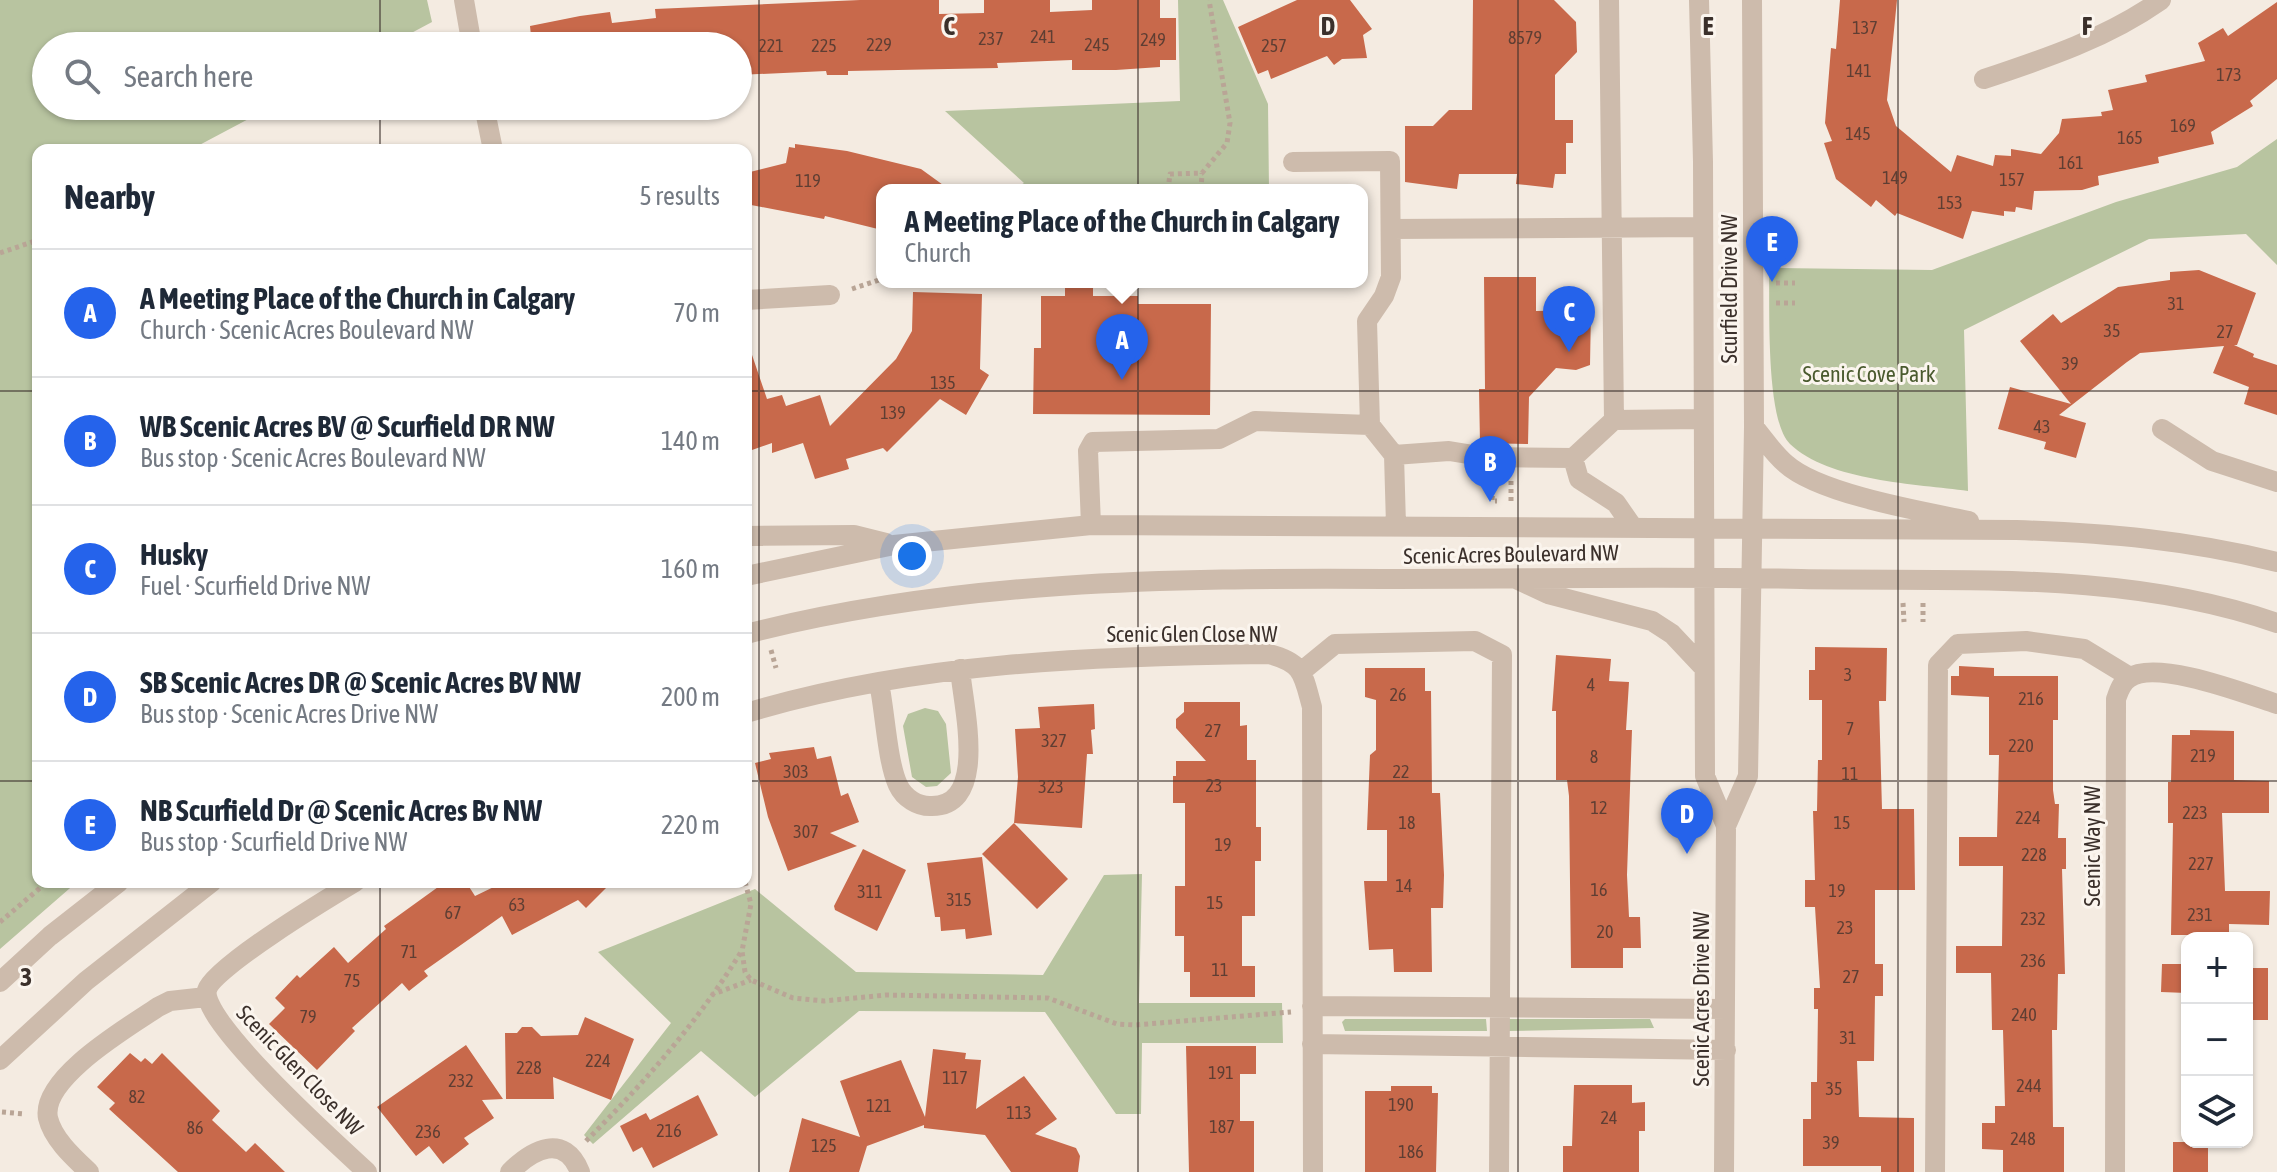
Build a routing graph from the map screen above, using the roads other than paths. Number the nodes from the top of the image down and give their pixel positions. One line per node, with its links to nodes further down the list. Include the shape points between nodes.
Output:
1 (464, 0): 6 (street)
2 (1609, 0): 11 (street)
3 (1699, 0): 12 (street, Scurfield Drive NW)
4 (1752, 0): 19 (street, Scurfield Drive NW)
5 (2161, 0): 7 (street, via 2069,51)
6 (470, 32)
7 (1984, 79)
8 (487, 120): 9 (street)
9 (492, 144)
10 (1293, 162): 13 (street, via 1390,161)
11 (1612, 227): 12 (street); 13 (street); 17 (street)
12 (1703, 227): 16 (street, Scurfield Drive NW)
13 (1391, 229): 18 (street, via 1391,277 1367,321)
14 (830, 295): 15 (street)
15 (752, 300)
16 (1703, 419): 17 (street); 27 (street, Scurfield Drive NW)
17 (1614, 420): 22 (street)
18 (1370, 425): 21 (street); 24 (street, via 1255,421 1219,439 1093,442 1088,451)
19 (1754, 427): 28 (street, Scurfield Drive NW); 29 (street, via 1788,467 1815,479 1899,507)
20 (2162, 429): 23 (street, via 2212,461)
21 (1394, 455): 22 (street, via 1449,451); 25 (street)
22 (1573, 458): 26 (street, via 1579,479 1616,503)
23 (2277, 482)
24 (1091, 525): 25 (street, Scenic Acres Boulevard NW); 31 (street, Scenic Acres Boulevard NW)
25 (1396, 525): 26 (street, Scenic Acres Boulevard NW)
26 (1632, 526): 27 (street, Scenic Acres Boulevard NW)
27 (1704, 527): 28 (street, Scenic Acres Boulevard NW); 35 (street, Scurfield Drive NW)
28 (1752, 529): 29 (street, Scenic Acres Boulevard NW); 36 (street, Scurfield Drive NW)
29 (2016, 530): 32 (street, Scenic Acres Boulevard NW, via 2180,540)
30 (752, 536): 31 (street, via 854,535)
31 (894, 545): 33 (street, Scenic Acres Boulevard NW)
32 (2277, 562)
33 (752, 575)
34 (1513, 577): 35 (street, Scenic Acres Boulevard NW); 38 (street, Scenic Acres Boulevard NW, via 1067,583 921,598); 39 (street, via 1548,594 1652,621)
35 (1705, 577): 36 (street, Scenic Acres Boulevard NW); 39 (street, Scenic Acres Drive NW)
36 (1752, 577): 37 (street, Scenic Acres Boulevard NW, via 2098,586 2198,601); 46 (street, Scenic Acres Drive NW, via 1748,776)
37 (2277, 623)
38 (752, 632)
39 (1704, 668): 46 (street, Scenic Acres Drive NW, via 1705,776)
40 (960, 669): 41 (street, Scenic Glen Close NW, via 1123,656 1269,654 1289,659); 43 (street, Scenic Glen Close NW); 43 (street, via 969,776 959,796 938,806 914,802 897,784)
41 (1302, 671): 52 (street, via 1312,707); 53 (street, via 1335,644 1475,641 1502,655)
42 (2130, 677): 44 (street, via 2164,673); 66 (street, via 2084,649 2026,641 1958,644 1938,665); 67 (street, Scenic Way NW, via 2116,699)
43 (879, 683): 45 (street, Scenic Glen Close NW)
44 (2277, 704)
45 (752, 712)
46 (1726, 826): 54 (street, Scenic Acres Drive NW)
47 (111, 888): 50 (street)
48 (204, 888): 58 (street, via 98,971)
49 (346, 888): 51 (street, Scenic Glen Close NW, via 237,959 211,982)
50 (0, 982)
51 (206, 997): 59 (street, via 158,1007 75,1067 53,1092 47,1114 54,1134); 60 (street, Scenic Glen Close NW, via 235,1042)
52 (1312, 1006): 53 (street); 55 (street)
53 (1499, 1007): 54 (street); 56 (street)
54 (1725, 1009): 57 (street, Scenic Acres Drive NW)
55 (1312, 1044): 56 (street); 63 (street)
56 (1499, 1044): 57 (street); 64 (street)
57 (1726, 1050): 65 (street, Scenic Acres Drive NW)
58 (0, 1060)
59 (89, 1172)
60 (367, 1172)
61 (510, 1172): 62 (street, via 529,1153 551,1148 571,1157)
62 (580, 1172)
63 (1313, 1172)
64 (1499, 1172)
65 (1724, 1172)
66 (1935, 1172)
67 (2115, 1172)

